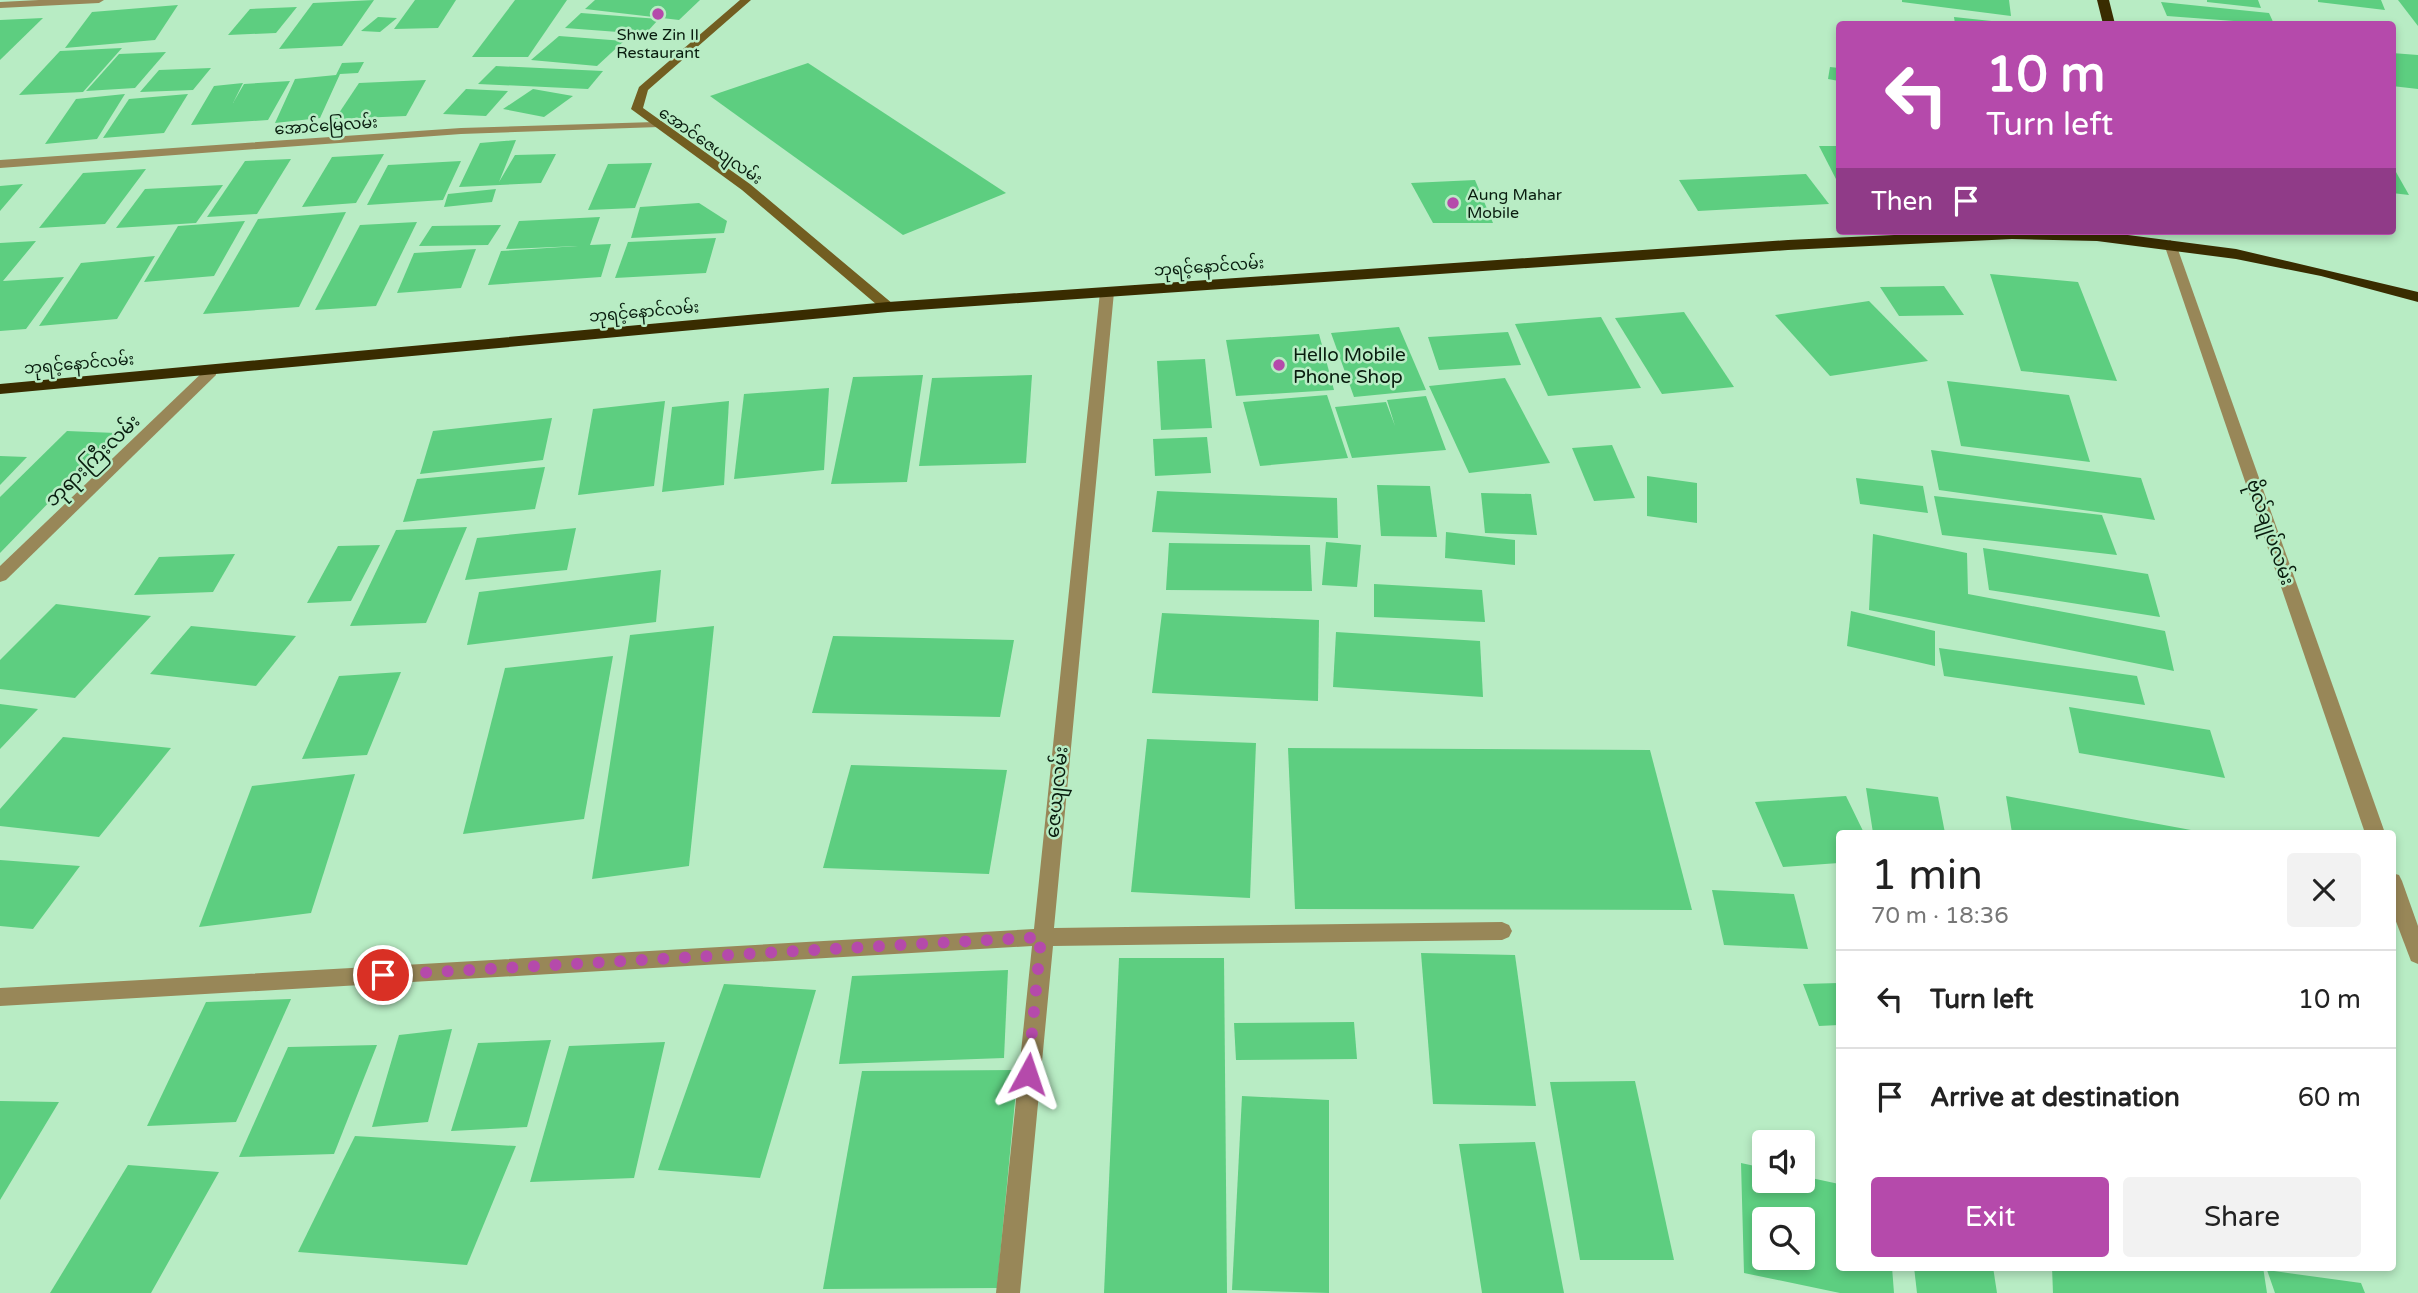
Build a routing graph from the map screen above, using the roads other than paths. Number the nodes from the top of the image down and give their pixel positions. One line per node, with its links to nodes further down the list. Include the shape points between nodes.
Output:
1 (99, 0): 4 (street)
2 (746, 0): 6 (street, အောင်ဇေယျလမ်း, via 643,89 637,110)
3 (2103, 0): 5 (highway)
4 (0, 5)
5 (2108, 21)
6 (656, 125): 7 (street, အောင်မြေလမ်း, via 461,131); 13 (street, အောင်ဇေယျလမ်း, via 746,187)
7 (0, 164)
8 (1992, 235): 11 (highway, ဘုရင့်နောင်လမ်း)
9 (2054, 235): 10 (highway, ဘုရင့်နောင်လမ်း)
10 (2168, 238): 12 (highway, ဘုရင့်နောင်လမ်း); 17 (street, ဗိုလ်ချုပ်လမ်း)
11 (1107, 292): 13 (highway, ဘုရင့်နောင်လမ်း); 20 (street, ဇေယျလမ်း)
12 (2418, 297)
13 (888, 307): 14 (highway, ဘုရင့်နောင်လမ်း)
14 (211, 372): 15 (highway, ဘုရင့်နောင်လမ်း); 16 (street, ဘုရားကြီးလမ်း)
15 (0, 389)
16 (0, 576)
17 (2374, 830)
18 (2396, 892): 21 (street)
19 (1502, 931): 20 (street)
20 (1041, 937): 22 (street); 23 (street, ဇေယျလမ်း)
21 (2418, 955)
22 (0, 997)
23 (1008, 1293)

